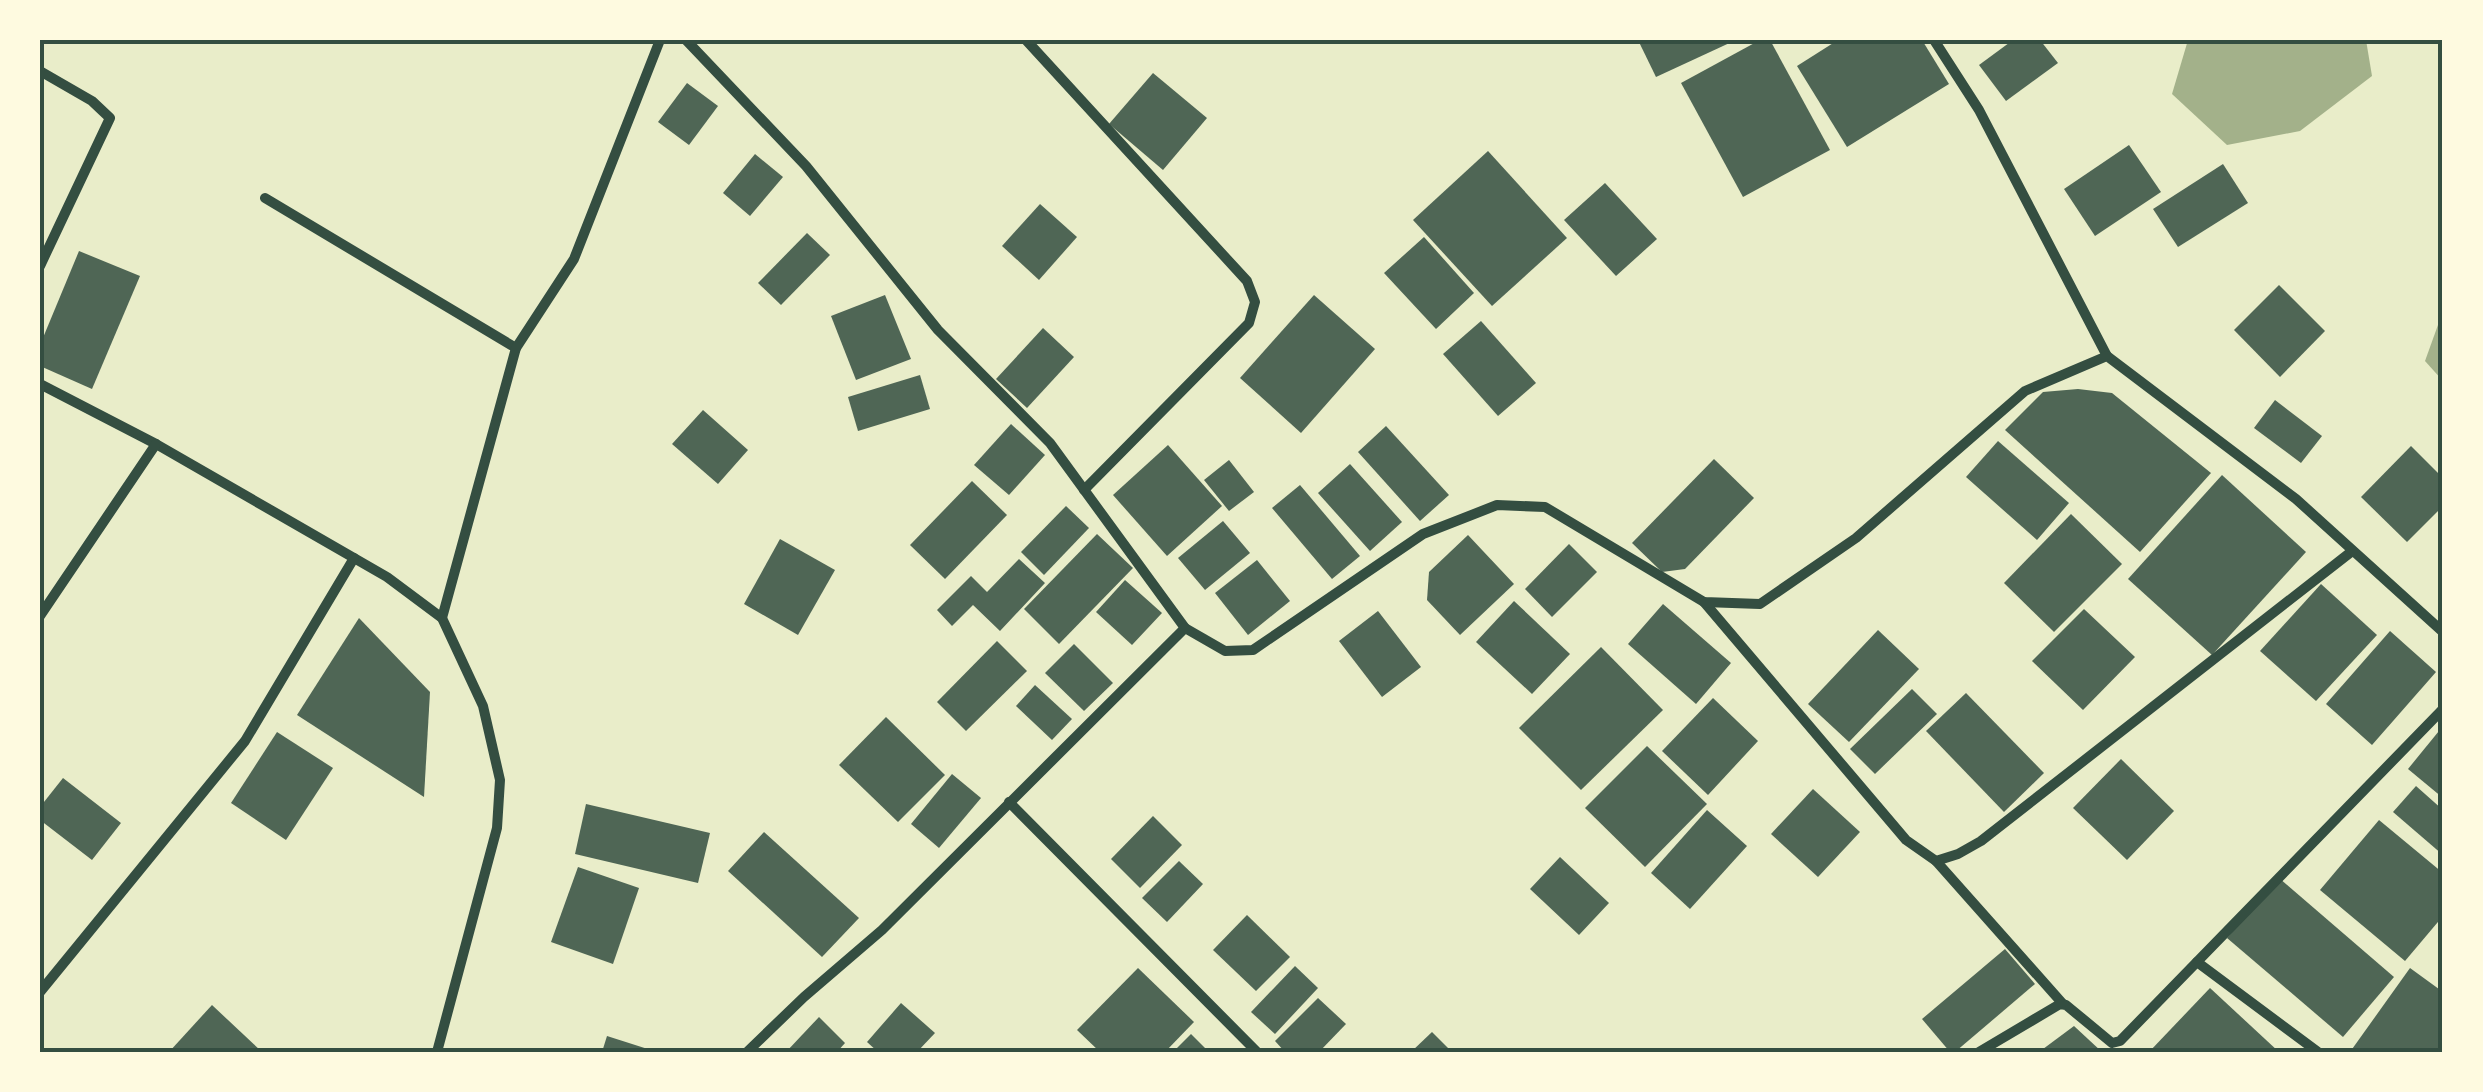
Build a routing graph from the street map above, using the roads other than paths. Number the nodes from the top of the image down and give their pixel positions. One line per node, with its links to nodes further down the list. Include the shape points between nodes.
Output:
1 (660, 40): 8 (street, via 574,260)
2 (686, 40): 12 (street, via 806,166 938,330 1050,444)
3 (1026, 40): 12 (street, via 1246,281 1255,302 1250,323)
4 (1934, 40): 9 (street, via 1979,110)
5 (40, 71): 7 (street, via 110,118)
6 (265, 198): 8 (street)
7 (40, 266)
8 (516, 348): 17 (street)
9 (2107, 356): 13 (street, via 2296,499); 15 (street, via 2025,391 1856,538 1760,604)
10 (40, 384): 11 (street)
11 (156, 444): 14 (street); 16 (street)
12 (1084, 490): 18 (street)
13 (2351, 552): 19 (street); 22 (street, via 1981,841)
14 (354, 558): 17 (street); 24 (street, via 245,742)
15 (1704, 602): 18 (street, via 1545,507 1497,505 1423,534 1253,650 1225,651); 22 (street, via 1906,840)
16 (40, 616)
17 (442, 618): 26 (street, via 483,706 500,780 497,828)
18 (1185, 628): 21 (street)
19 (2443, 632)
20 (2443, 710): 23 (street)
21 (1009, 802): 27 (street); 28 (street)
22 (1936, 861): 25 (street)
23 (2197, 962): 25 (street, via 2120,1041 2112,1043); 30 (street)
24 (40, 992)
25 (2063, 1004): 29 (street)
26 (437, 1052)
27 (747, 1052)
28 (1257, 1052)
29 (1978, 1052)
30 (2318, 1052)

